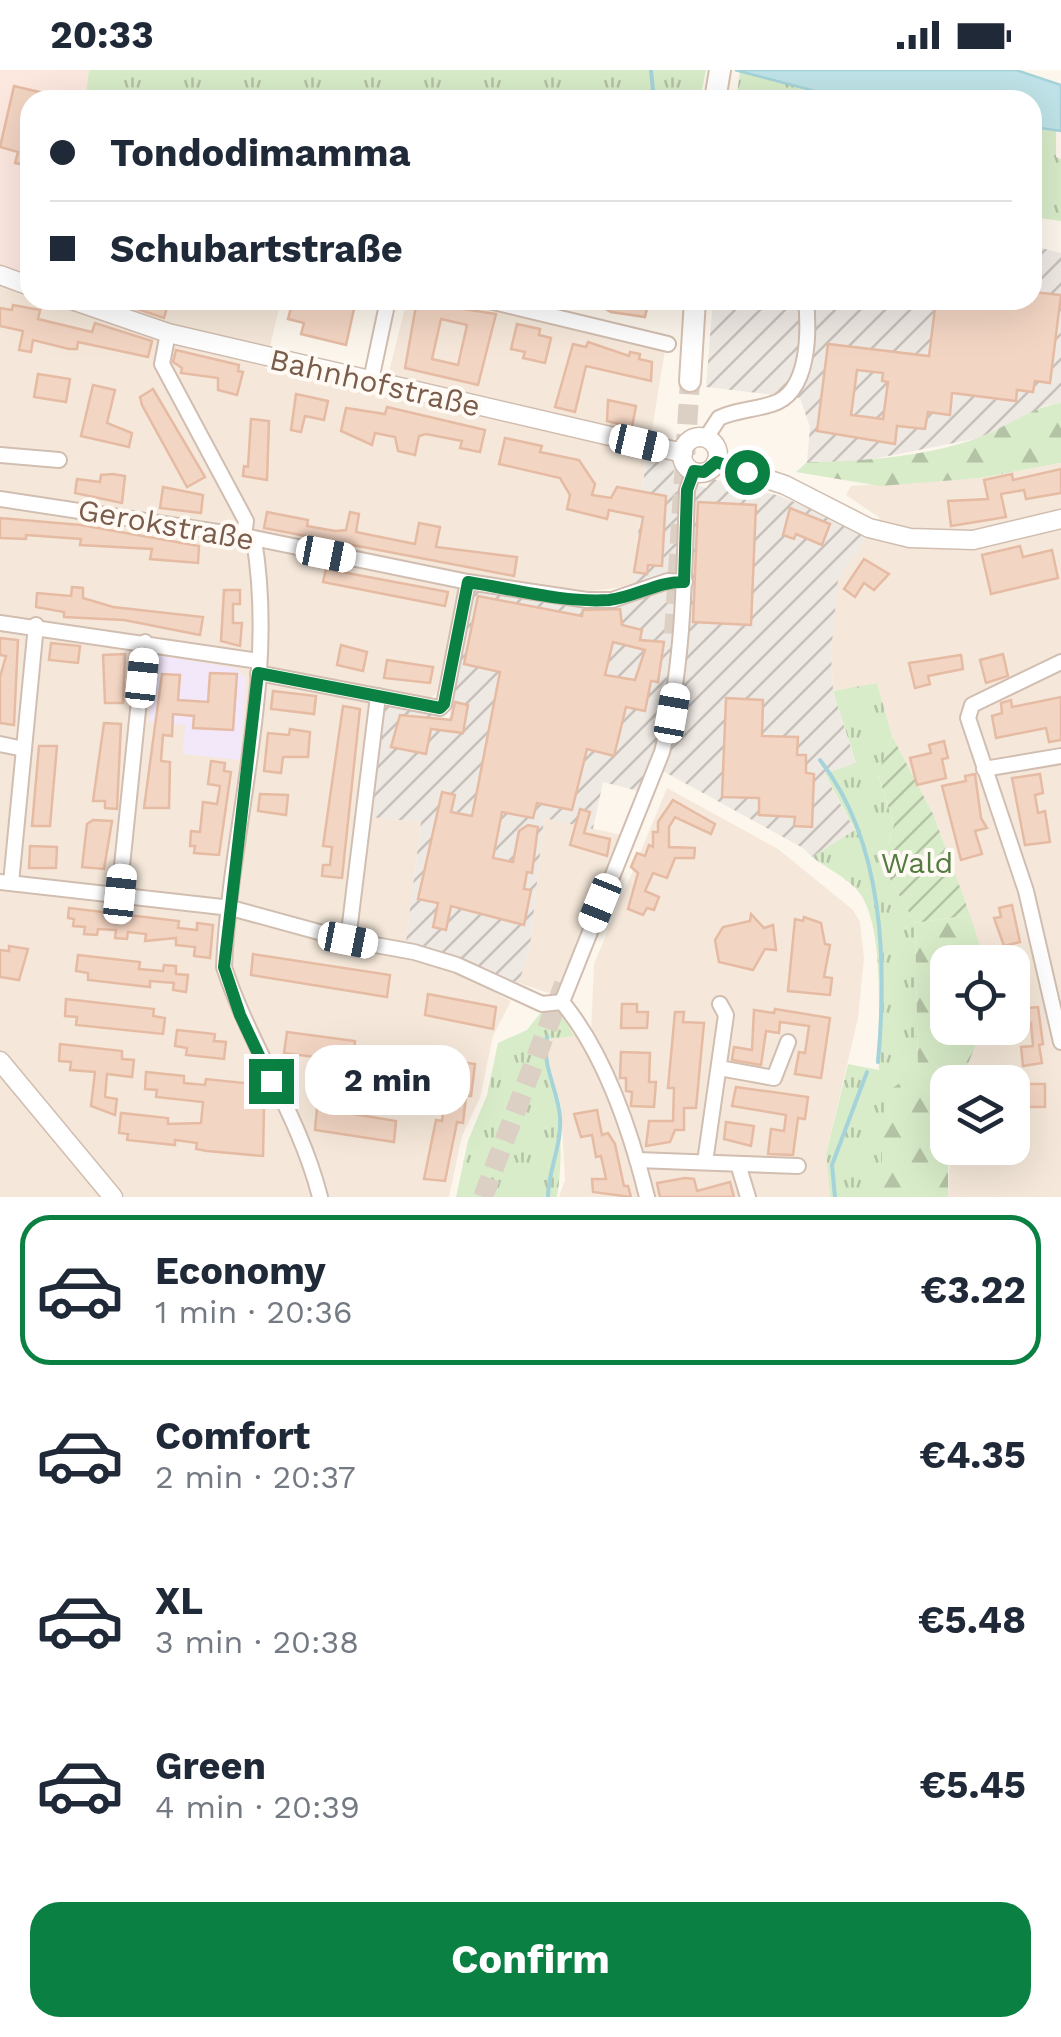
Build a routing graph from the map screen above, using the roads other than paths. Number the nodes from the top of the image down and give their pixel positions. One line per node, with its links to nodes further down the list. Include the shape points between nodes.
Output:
1 (101, 310): 6 (street, Bahnhofstraße)
2 (386, 310): 8 (street)
3 (527, 310): 7 (street)
4 (694, 310): 9 (main road)
5 (805, 310): 10 (street, via 802,370 790,392 772,404 719,418)
6 (168, 333): 8 (street, Bahnhofstraße); 18 (street, via 162,364)
7 (668, 344)
8 (371, 380): 11 (street, Bahnhofstraße)
9 (690, 381)
10 (706, 438): 11 (street, via 691,440); 14 (street, via 717,450)
11 (683, 453): 15 (street)
12 (0, 455): 13 (street)
13 (59, 460)
14 (716, 462): 15 (street); 17 (street, via 785,486 869,528 910,538 973,540)
15 (694, 471): 20 (street, via 687,490)
16 (0, 499): 18 (street, Gerokstraße)
17 (1061, 519)
18 (249, 538): 19 (street, Gerokstraße); 25 (street, via 260,578)
19 (468, 582): 20 (street, Gerokstraße, via 612,600); 26 (street, via 444,704)
20 (684, 582): 35 (street, via 679,675 662,752)
21 (0, 623): 22 (street)
22 (36, 625): 23 (street); 28 (street)
23 (145, 642): 25 (street); 32 (street)
24 (1061, 662): 30 (street, via 970,708)
25 (258, 667): 26 (street); 33 (street)
26 (378, 696): 34 (street)
27 (0, 744): 28 (street)
28 (24, 748): 31 (street)
29 (1061, 756): 30 (street)
30 (984, 769): 38 (street, via 1026,891)
31 (6, 882): 32 (street)
32 (120, 894): 33 (street)
33 (231, 908): 34 (street); 46 (street, via 224,967)
34 (348, 940): 35 (street, via 458,965 542,1004)
35 (562, 1002): 41 (street, via 595,1057)
36 (720, 1004): 40 (street, via 726,1015)
37 (788, 1042): 40 (street, via 774,1078)
38 (1061, 1042)
39 (0, 1061): 45 (street)
40 (719, 1068): 42 (street)
41 (637, 1160): 42 (street); 47 (street)
42 (705, 1162): 43 (street)
43 (738, 1164): 44 (street); 48 (street)
44 (798, 1166)
45 (113, 1197)
46 (320, 1197)
47 (647, 1197)
48 (748, 1197)

